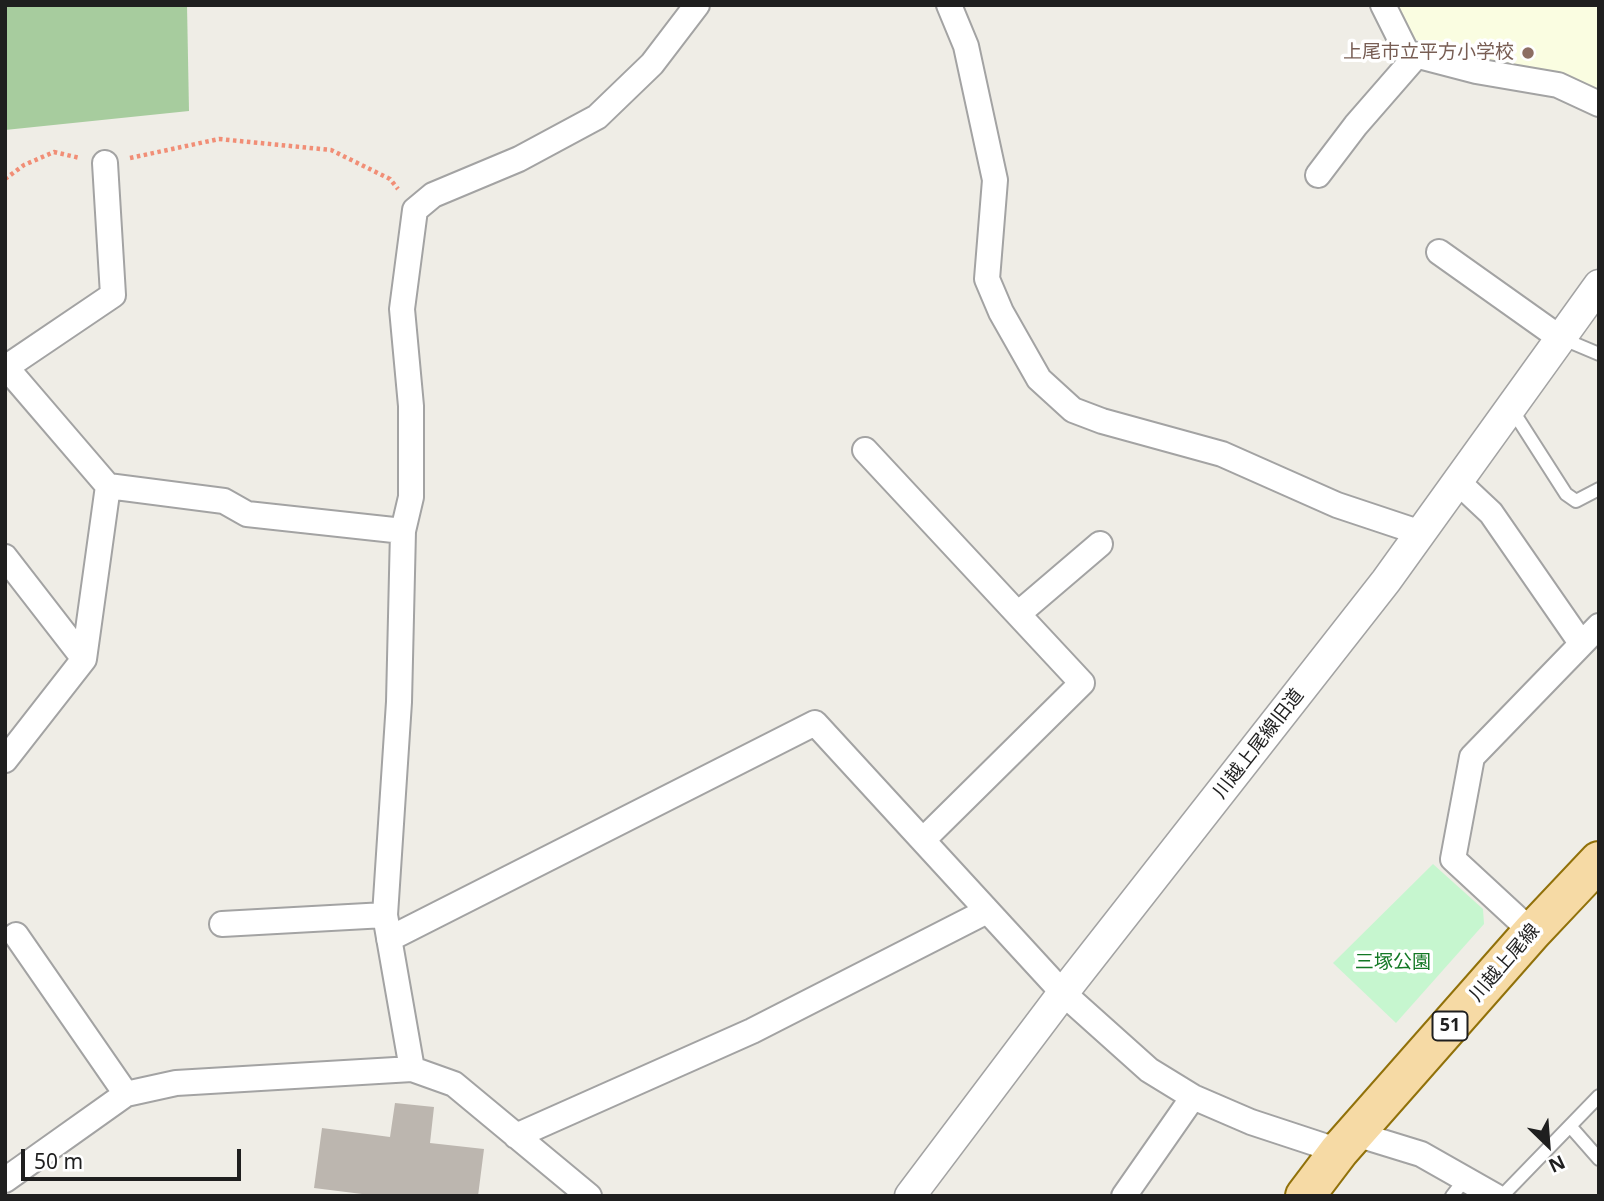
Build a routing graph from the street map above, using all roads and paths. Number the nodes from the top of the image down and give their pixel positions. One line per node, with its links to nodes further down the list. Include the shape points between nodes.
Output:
1 (697, 5): 9 (street, via 652,64 597,117 519,159 433,195)
2 (949, 5): 21 (street, via 966,46 995,180 987,279 1039,379 1073,410 1222,454 1337,505)
3 (1383, 5): 4 (street, via 1408,53)
4 (1417, 55): 5 (street, via 1558,85); 7 (street)
5 (1599, 104)
6 (105, 163): 8 (path, via 54,152 24,164); 9 (path, via 219,139 331,150 390,179); 14 (street, via 113,295)
7 (1318, 175)
8 (5, 179)
9 (415, 209): 20 (street, via 402,309 411,406 411,497)
10 (1439, 252): 12 (street)
11 (1599, 285): 12 (street, 川越上尾線旧道)
12 (1560, 338): 13 (lane); 15 (street, 川越上尾線旧道)
13 (1599, 354)
14 (5, 367): 18 (street)
15 (1511, 407): 17 (street, 川越上尾線旧道); 19 (lane, via 1566,494 1576,501)
16 (865, 450): 24 (street)
17 (1458, 482): 21 (street, 川越上尾線旧道); 26 (street, via 1492,513)
18 (108, 486): 20 (street, via 224,501 247,514); 27 (street)
19 (1599, 489)
20 (402, 531): 33 (street)
21 (1421, 533): 36 (street, 川越上尾線旧道)
22 (1100, 544): 24 (street)
23 (5, 557): 27 (street)
24 (1018, 614): 29 (street, via 1082,682)
25 (1599, 625): 26 (street)
26 (1581, 643): 34 (street, via 1472,757 1452,859)
27 (84, 659): 28 (street)
28 (7, 755)
29 (923, 840): 31 (street); 33 (street, via 815,723)
30 (1599, 861): 34 (main road, 川越上尾線 / 51)
31 (987, 911): 36 (street); 42 (street, via 752,1031)
32 (222, 924): 33 (street)
33 (387, 927): 37 (street)
34 (1532, 932): 43 (main road, 川越上尾線 / 51)
35 (16, 935): 38 (street)
36 (1063, 993): 40 (street, via 1149,1070); 48 (street, 川越上尾線旧道)
37 (412, 1069): 38 (street, via 176,1083); 42 (street, via 454,1084)
38 (126, 1094): 45 (street)
39 (1599, 1096): 41 (lane)
40 (1193, 1097): 43 (street, via 1251,1122); 49 (street)
41 (1570, 1126): 44 (lane); 52 (lane)
42 (516, 1136): 47 (street)
43 (1348, 1142): 46 (street, via 1421,1154); 50 (main road, 川越上尾線 / 51)
44 (1599, 1159)
45 (5, 1180)
46 (1459, 1187): 51 (street)
47 (589, 1196)
48 (911, 1196)
49 (1124, 1196)
50 (1305, 1196)
51 (1495, 1196)
52 (1502, 1196)

